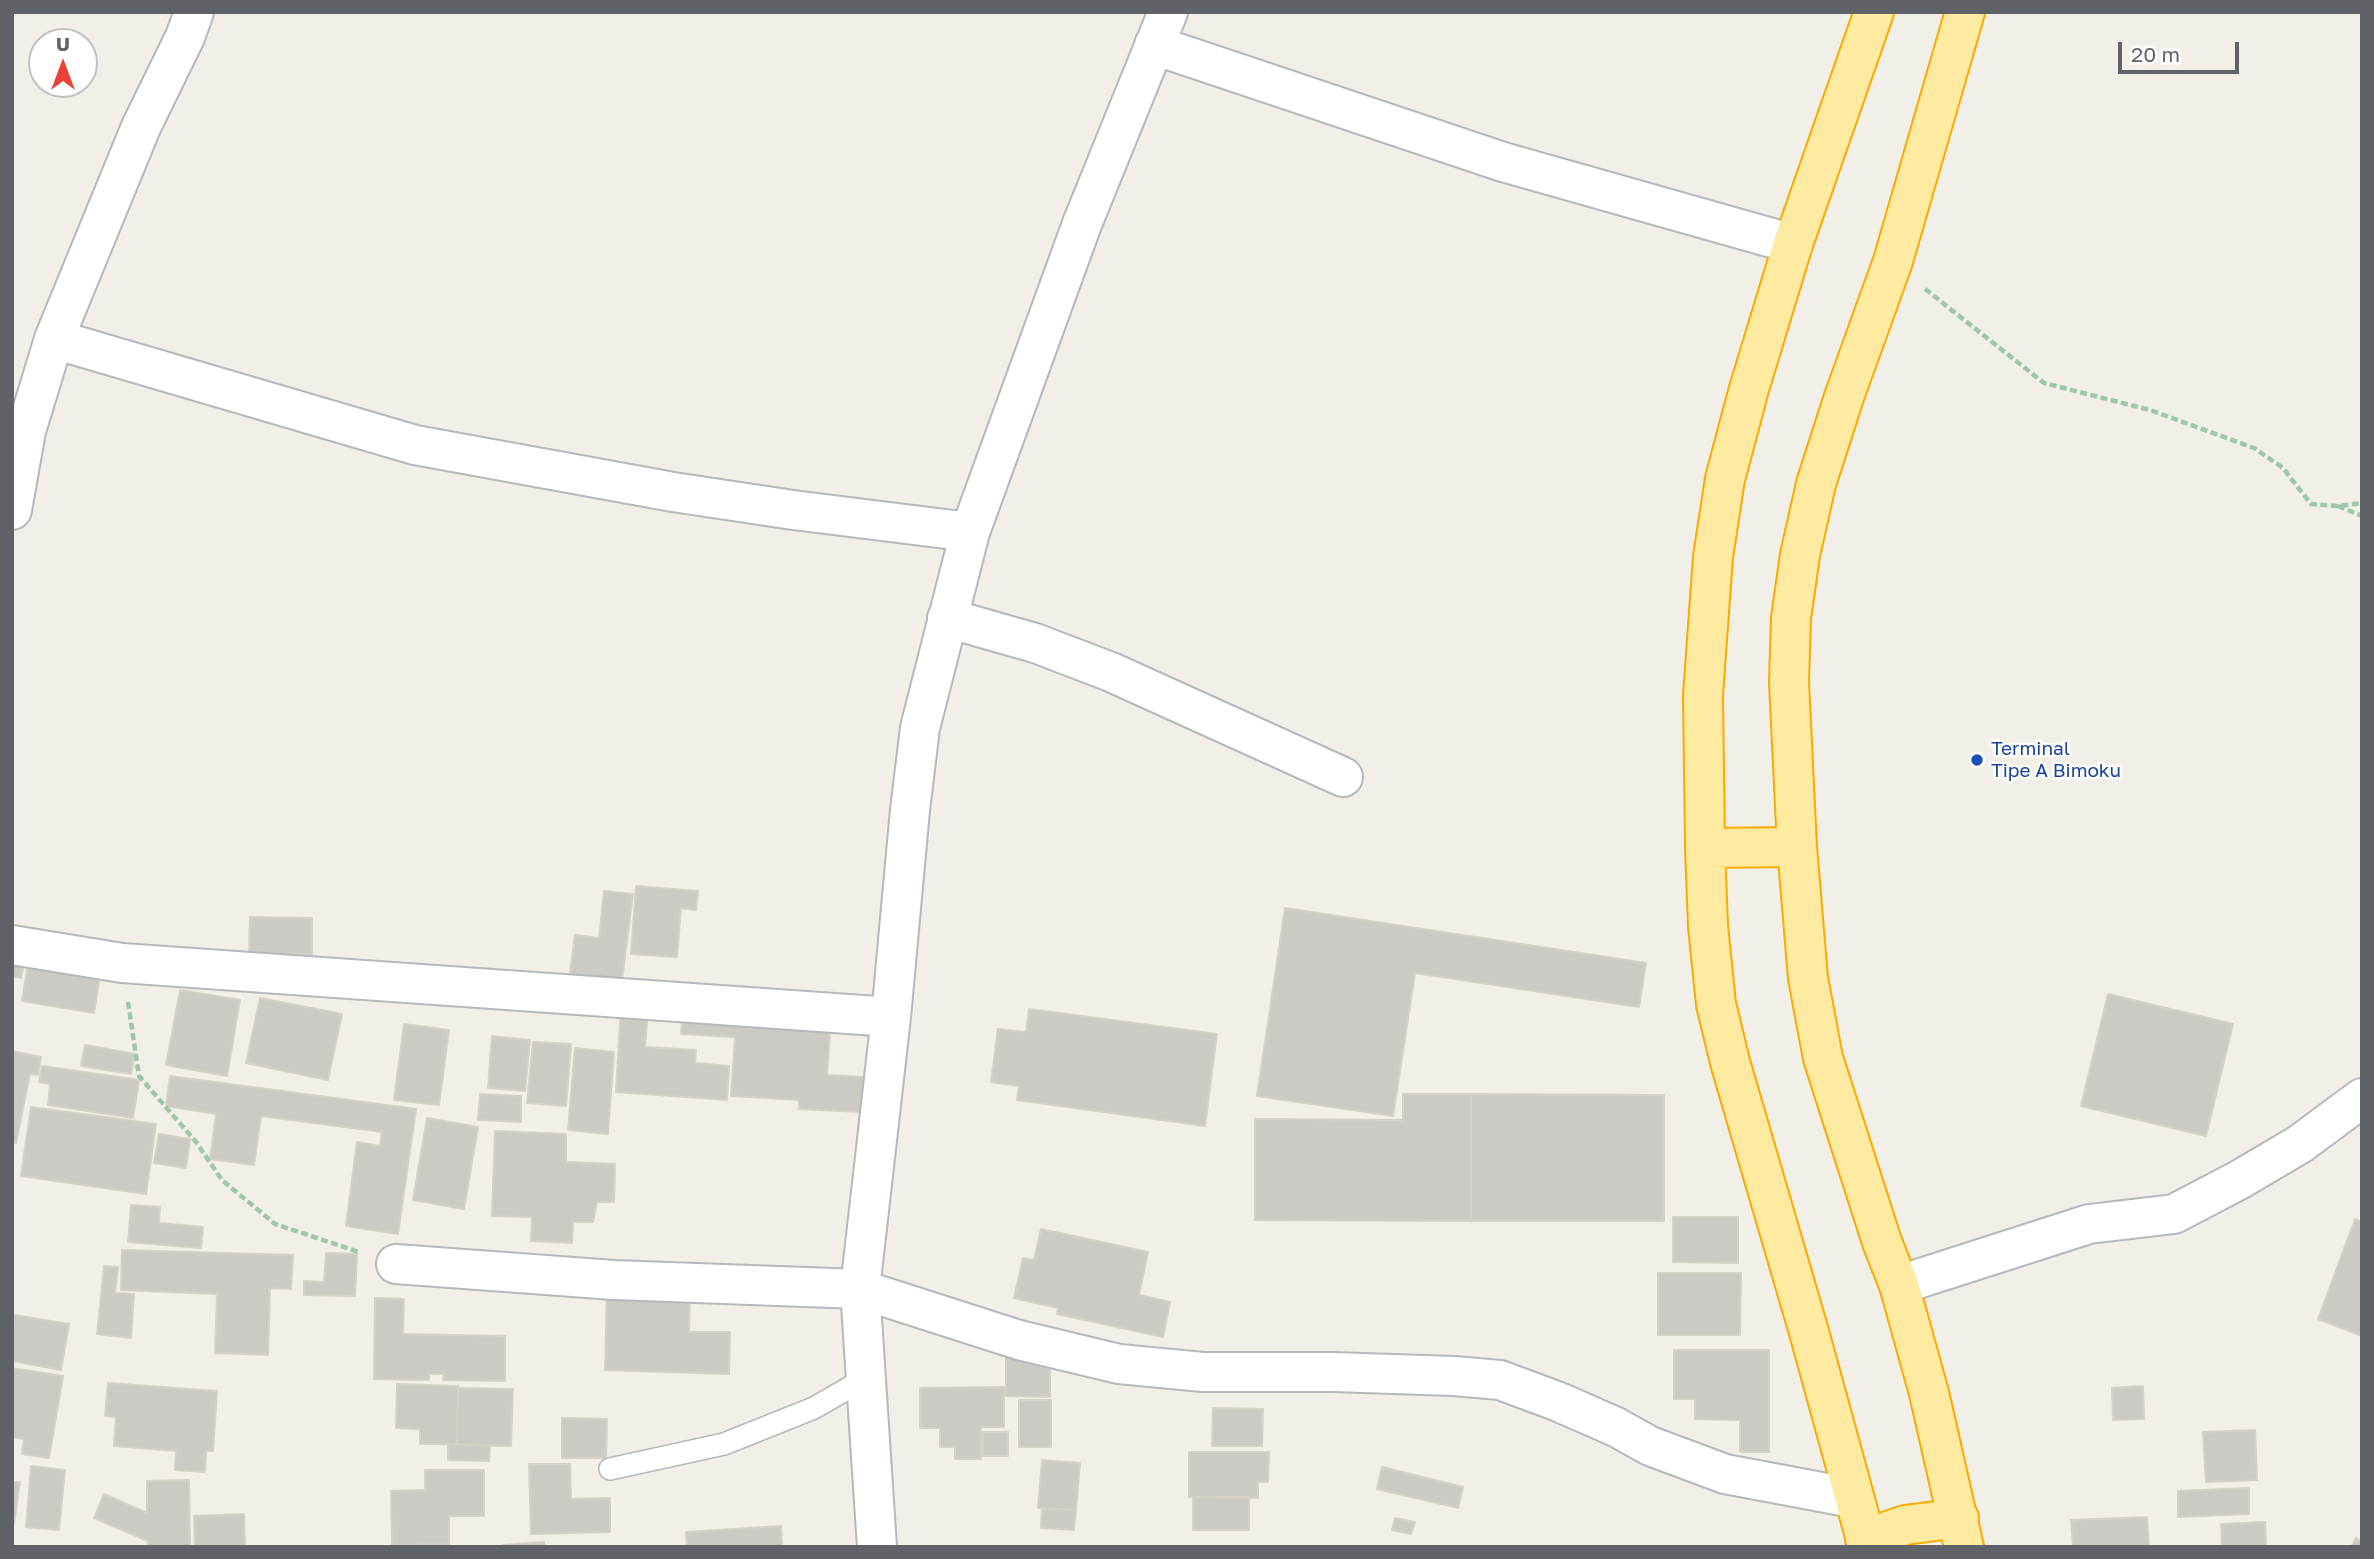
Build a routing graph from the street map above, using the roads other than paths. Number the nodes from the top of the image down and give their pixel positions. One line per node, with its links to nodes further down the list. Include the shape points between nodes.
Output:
1 (194, 12): 6 (street)
2 (1874, 12): 5 (highway)
3 (1965, 12): 11 (highway, via 1893,261 1816,484 1800,555 1789,681)
4 (1161, 29): 5 (street, via 1503,162); 8 (street, via 1082,224)
5 (1793, 244): 12 (highway, via 1724,480 1703,695)
6 (54, 339): 7 (street, via 26,431); 8 (street, via 415,445 687,494)
7 (12, 510)
8 (970, 532): 9 (street)
9 (947, 618): 10 (street, via 1111,671); 14 (street, via 920,727)
10 (1343, 777)
11 (1797, 847): 12 (highway); 17 (highway, via 1808,978 1823,1058)
12 (1705, 848): 21 (highway, via 1716,1004)
13 (12, 945): 14 (street, via 122,963)
14 (891, 1017): 18 (street)
15 (2362, 1098): 17 (street, via 2300,1144 2174,1214 2089,1224)
16 (396, 1264): 18 (street, via 614,1280)
17 (1899, 1285): 22 (highway)
18 (860, 1289): 19 (street); 21 (street, via 1020,1340 1119,1364 1203,1372 1333,1372 1500,1380 1724,1474)
19 (866, 1378): 20 (lane, via 814,1408 724,1444); 24 (street)
20 (610, 1469)
21 (1853, 1499): 23 (highway)
22 (1961, 1533): 23 (highway, via 1905,1525)
23 (1866, 1543)
24 (877, 1547)

